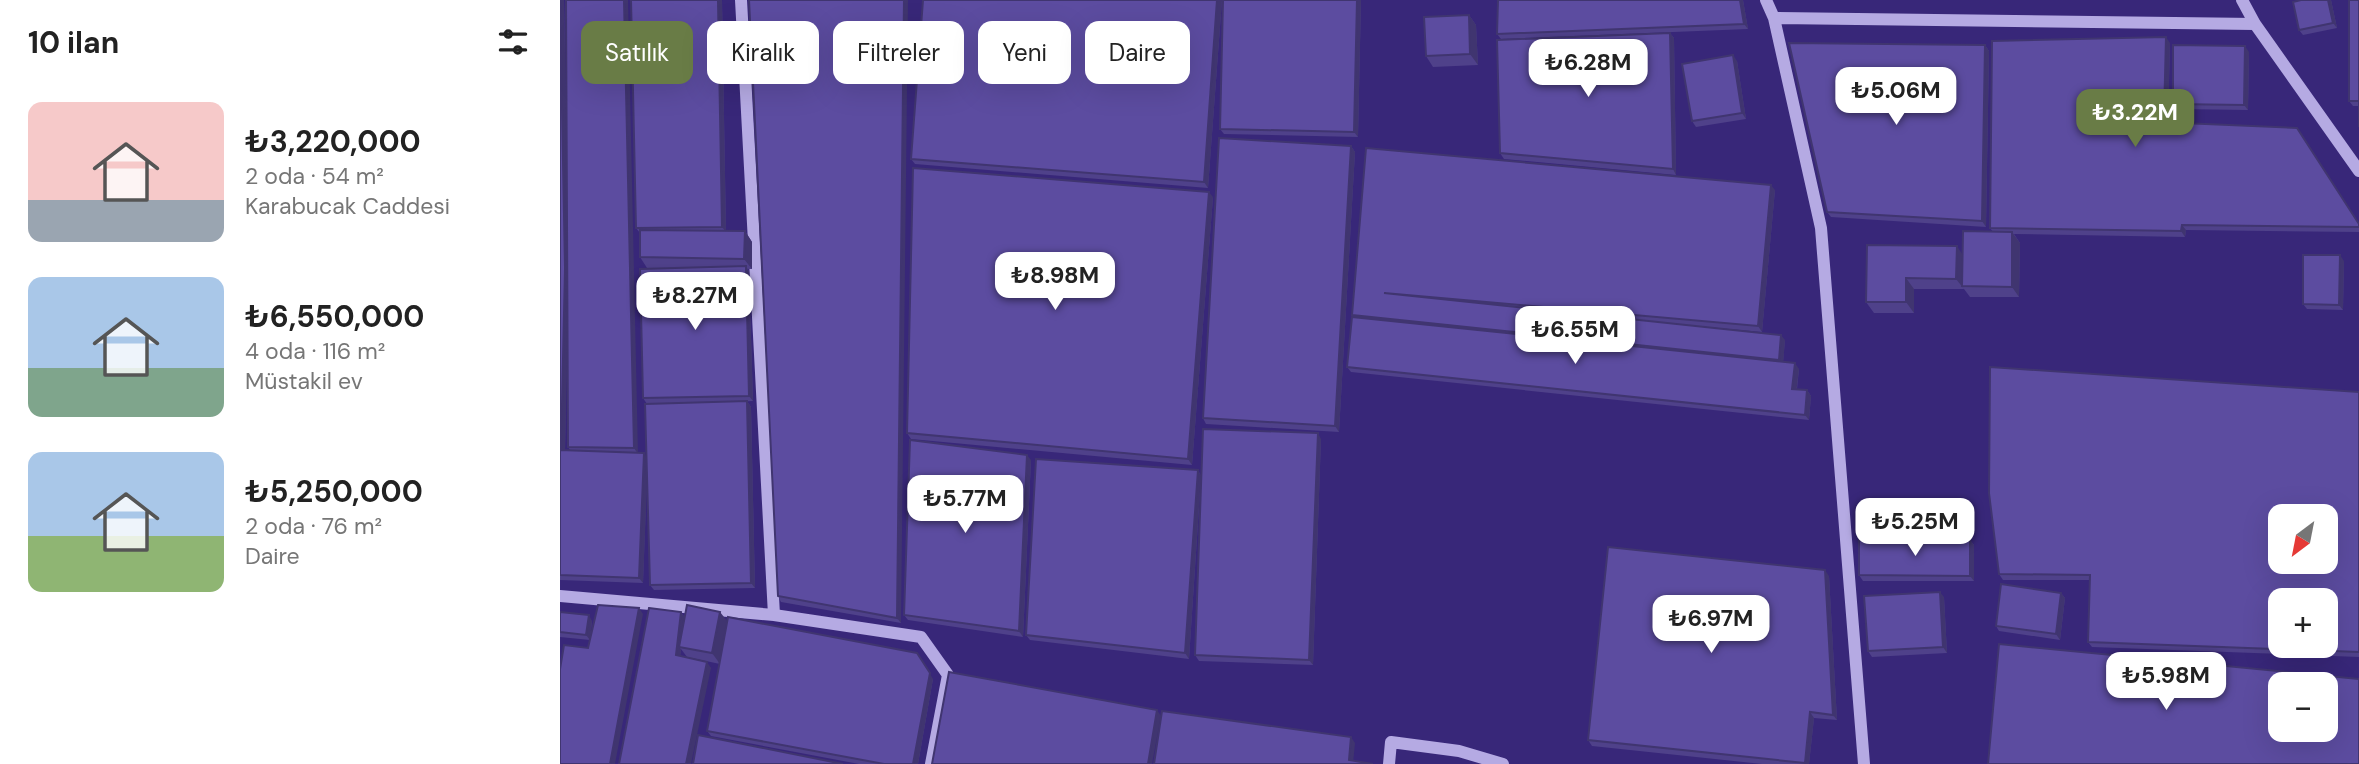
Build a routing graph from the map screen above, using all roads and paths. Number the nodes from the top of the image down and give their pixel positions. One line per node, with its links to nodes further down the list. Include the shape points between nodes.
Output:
1 (741, 0): 8 (street)
2 (1766, 0): 4 (street)
3 (2242, 0): 5 (street)
4 (1774, 18): 5 (street); 12 (street, via 1821,228)
5 (2255, 24): 6 (street)
6 (2359, 171)
7 (560, 596): 8 (street)
8 (774, 615): 9 (street, via 921,637 948,675)
9 (931, 764)
10 (1389, 764): 11 (street, via 1391,742 1459,751)
11 (1503, 764)
12 (1864, 764)

